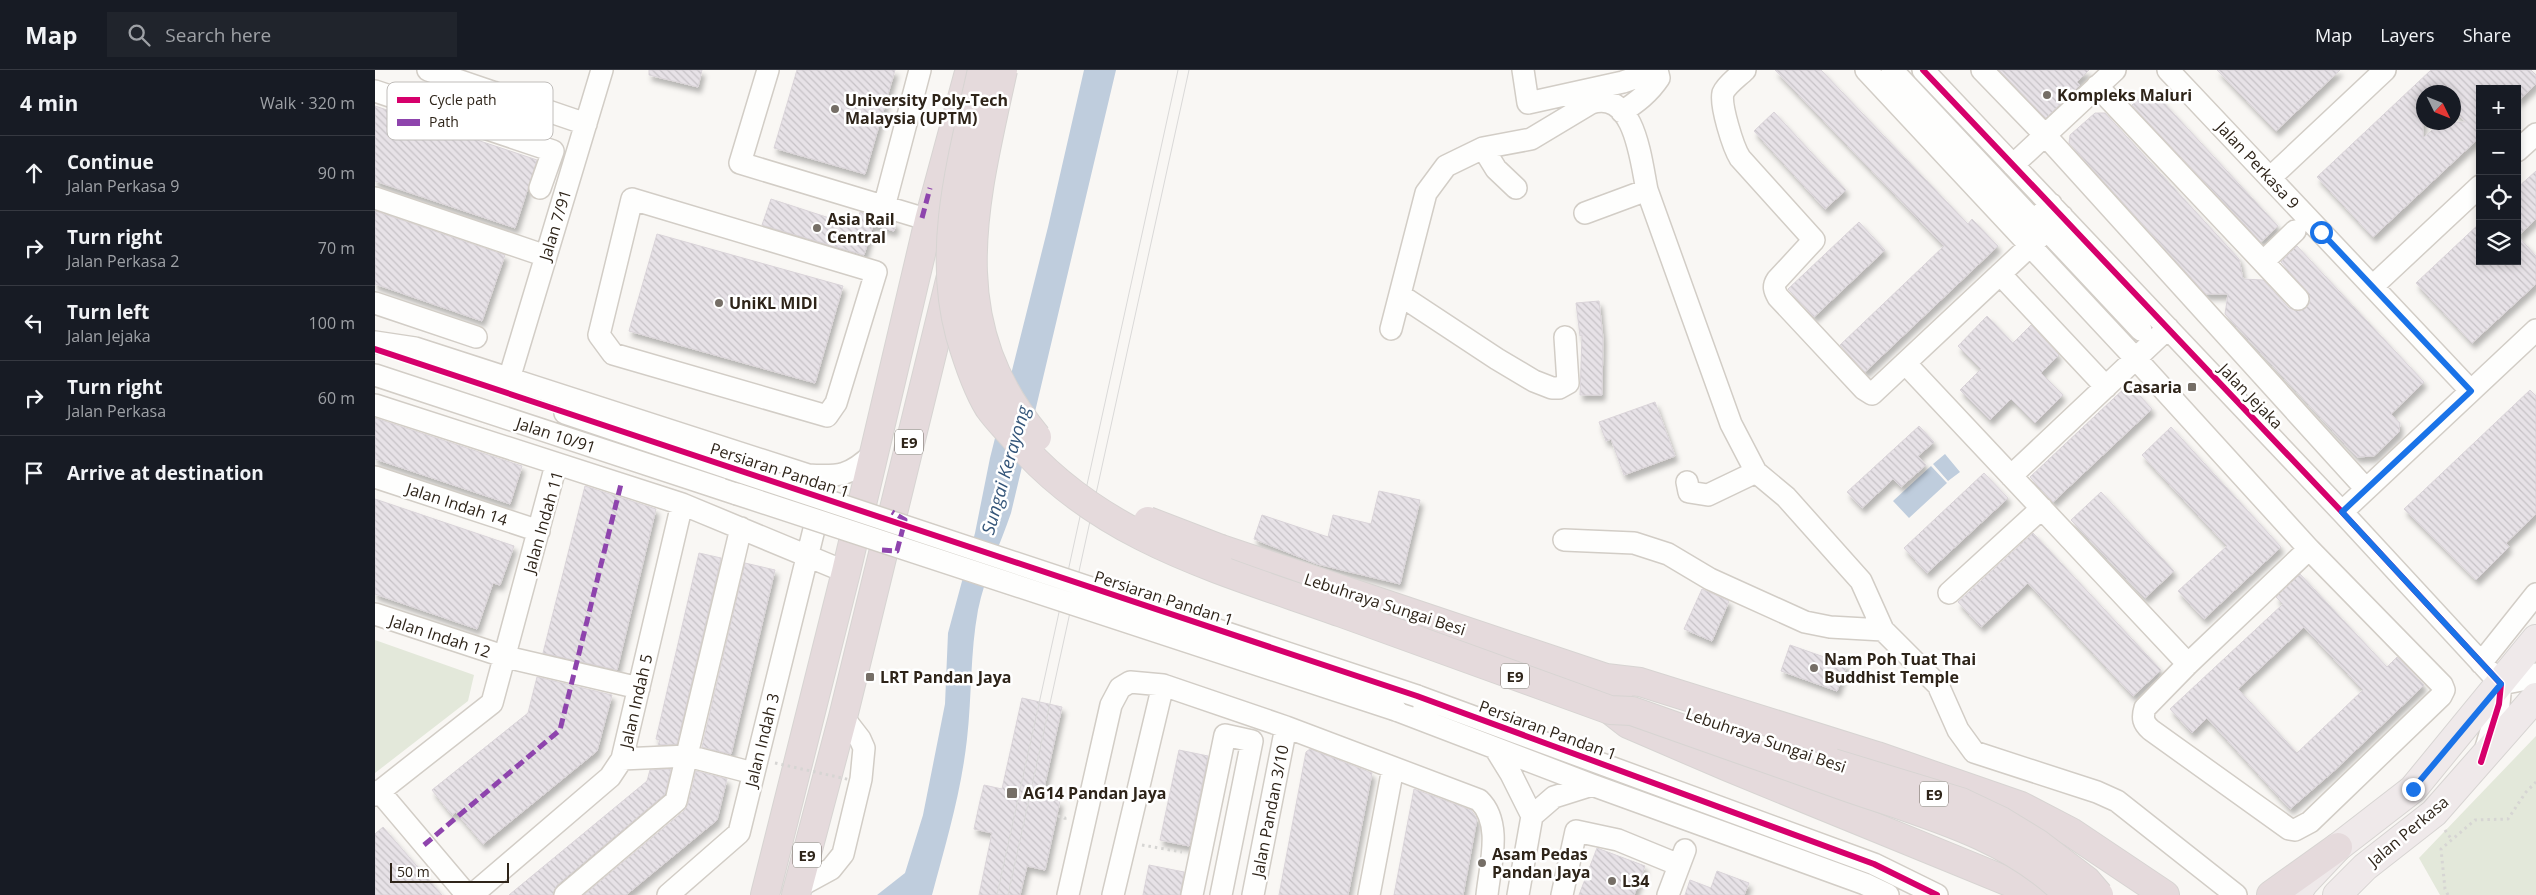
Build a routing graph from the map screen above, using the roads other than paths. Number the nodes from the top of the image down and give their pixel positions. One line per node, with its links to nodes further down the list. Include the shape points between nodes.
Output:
1 (428, 70): 19 (street)
2 (602, 70): 25 (street, Jalan 7/91)
3 (769, 70): 39 (street, via 740,163)
4 (920, 70): 39 (street)
5 (970, 70): 42 (highway, E9)
6 (982, 70): 101 (highway, Lebuhraya Sungai Besi / E9, bridge, via 952,222 953,298 973,373 989,408 1025,450 1095,511 1178,554)
7 (1003, 70): 96 (highway, Lebuhraya Sungai Besi / E9, bridge, via 975,206 971,279 982,332 1002,389 1047,450 1105,497 1142,519 1221,549); 114 (highway, E9)
8 (1523, 70): 18 (street, via 1528,103)
9 (1657, 70): 18 (street); 23 (street, via 1659,78 1645,96)
10 (1745, 70): 63 (street, via 1727,86 1723,95 1734,148 1814,240 1777,280 1774,285 1777,297 1863,389 1872,394)
11 (1866, 70): 44 (street)
12 (1892, 70): 41 (street, via 2034,221)
13 (1923, 70): 31 (street, Jalan Jejaka)
14 (1982, 70): 27 (street)
15 (2115, 70): 20 (street)
16 (2385, 70): 32 (street)
17 (2172, 71): 32 (street, Jalan Perkasa 9)
18 (1621, 76)
19 (463, 82)
20 (2097, 86): 27 (street); 46 (street)
21 (375, 91): 22 (street)
22 (387, 95)
23 (1622, 112): 30 (street, via 1599,100 1531,139); 35 (street, via 1633,126)
24 (553, 113): 25 (street)
25 (586, 124): 33 (street, Jalan 7/91)
26 (2536, 134): 29 (street)
27 (2045, 135): 31 (street); 76 (street)
28 (521, 140): 33 (street, via 553,151 543,180)
29 (2521, 147)
30 (1483, 148): 34 (street, via 1496,169); 49 (street, via 1446,166 1426,193)
31 (2013, 165): 41 (street, Jalan Jejaka)
32 (2270, 178): 48 (street, Jalan Perkasa 9)
33 (569, 180): 45 (street, Jalan 7/91)
34 (1516, 188)
35 (1647, 190): 40 (street); 71 (street, via 1731,424)
36 (2476, 190): 48 (street)
37 (375, 198): 45 (street)
38 (632, 199): 38 (street, via 876,272 836,403 827,416 613,354 599,335)
39 (884, 207): 42 (street)
40 (1585, 213)
41 (2053, 217): 44 (street); 53 (street, Jalan Jejaka); 55 (street)
42 (929, 220): 69 (highway, E9)
43 (2295, 231): 46 (street)
44 (2030, 246): 47 (street); 62 (street)
45 (546, 256): 65 (street, Jalan 7/91)
46 (2263, 262): 50 (street)
47 (2000, 274): 63 (street); 66 (street)
48 (2373, 286): 67 (street, Jalan Perkasa 9)
49 (1400, 294): 54 (street); 58 (street, via 1497,359 1552,388 1568,383)
50 (2298, 299)
51 (375, 303): 52 (street)
52 (424, 319): 57 (street); 60 (street)
53 (2168, 328): 62 (street); 80 (street, Jalan Jejaka)
54 (1391, 329)
55 (2141, 330)
56 (2536, 330): 67 (street)
57 (476, 337)
58 (1565, 337)
59 (375, 342): 60 (street)
60 (415, 348): 65 (street)
61 (375, 349): 132 (street, Persiaran Pandan 1, bridge, via 1417,696 1874,864)
62 (2136, 359): 66 (street); 84 (street)
63 (1905, 362): 73 (street)
64 (375, 375): 77 (street, Jalan 10/91)
65 (509, 379): 72 (street)
66 (2106, 387): 73 (street)
67 (2471, 391): 76 (street)
68 (375, 405): 70 (street)
69 (873, 454): 72 (street, via 859,468 844,474); 86 (highway, E9)
70 (556, 465): 78 (street, Jalan Indah 11); 82 (street, Jalan Indah 11)
71 (1757, 472): 75 (street, via 1708,495 1689,492); 90 (street, via 1786,497 1861,581)
72 (808, 475): 85 (street, Jalan Indah 3, via 817,488 819,509)
73 (2011, 476): 79 (street)
74 (375, 477): 82 (street, Jalan Indah 14)
75 (1687, 482)
76 (2366, 489): 80 (street)
77 (737, 494): 103 (street, Persiaran Pandan 1, bridge, via 1396,710)
78 (683, 504): 81 (street, Jalan Indah 11); 99 (street, Jalan Indah 5)
79 (2042, 508): 87 (street); 94 (street)
80 (2342, 512): 93 (street, Jalan Jejaka)
81 (741, 528): 85 (street, Jalan Indah 11); 104 (street)
82 (539, 531): 92 (street, Jalan Indah 11)
83 (1565, 540): 90 (street, via 1634,543 1668,554 1710,579 1805,622 1830,628)
84 (2309, 549): 94 (street); 94 (street, via 2444,690 2309,822 2295,830 2289,829 2145,724 2145,708)
85 (807, 556): 86 (street, Jalan Indah 11); 108 (street, Jalan Indah 3)
86 (846, 572): 120 (highway, E9)
87 (1949, 593)
88 (2536, 594): 93 (street)
89 (375, 614): 92 (street, Jalan Indah 12)
90 (1883, 630): 136 (street, via 1938,684 1958,730 1974,752 2117,801)
91 (2536, 639): 97 (main road, Jalan Perkasa)
92 (505, 657): 99 (street, Jalan Indah 12); 110 (street, Jalan Indah 11, via 492,703)
93 (2481, 663): 97 (street, Jalan Jejaka)
94 (2188, 664)
95 (2536, 674): 97 (street)
96 (1606, 678): 112 (highway, via 1640,682 1963,784); 134 (highway, Lebuhraya Sungai Besi / E9, bridge, via 1636,694 1778,745 1961,802 2037,843 2087,881)
97 (2501, 684): 106 (street, via 2498,710); 113 (main road, Jalan Perkasa, via 2413,789)
98 (1163, 685): 102 (street); 121 (street, via 1130,682 1121,688 1111,705); 122 (street)
99 (639, 688): 105 (street, Jalan Indah 5)
100 (2536, 697): 106 (main road, Jalan Perkasa)
101 (1610, 710): 115 (highway, via 1628,724 1727,767); 133 (highway, Lebuhraya Sungai Besi / E9, bridge, via 1632,711 1985,838 2052,879)
102 (1286, 727): 107 (street); 125 (street, Jalan Pandan 3/10)
103 (1495, 748): 109 (street, Persiaran Pandan 1); 111 (street)
104 (688, 756): 105 (street); 108 (street); 118 (street, via 676,801)
105 (623, 759): 117 (street, Jalan Indah 5, via 610,777)
106 (2481, 762): 139 (main road, Jalan Perkasa, via 2433,813 2365,867)
107 (1393, 768): 126 (street); 127 (street, via 1479,800 1486,807 1493,831)
108 (753, 773): 119 (street, Jalan Indah 3, via 739,833)
109 (1592, 785): 111 (street, via 1554,797); 131 (street, Persiaran Pandan 1)
110 (377, 793): 116 (street)
111 (1532, 816): 128 (street)
112 (2047, 819): 115 (highway, via 2067,842 2069,855 2063,874); 135 (highway)
113 (2338, 847): 137 (highway); 138 (main road, Jalan Perkasa)
114 (797, 891)
115 (2034, 892)
116 (467, 895)
117 (472, 895)
118 (565, 895)
119 (668, 895)
120 (765, 895)
121 (1068, 895)
122 (1113, 895)
123 (1192, 895): 124 (street, via 1225,735 1252,741)
124 (1221, 895)
125 (1253, 895)
126 (1369, 895)
127 (1487, 895)
128 (1519, 895)
129 (1562, 895): 130 (street, via 1575,831 1682,858)
130 (1668, 895)
131 (1888, 895)
132 (1937, 895)
133 (2068, 895)
134 (2099, 895)
135 (2165, 895)
136 (2236, 895)
137 (2271, 895)
138 (2296, 895)
139 (2337, 895)

